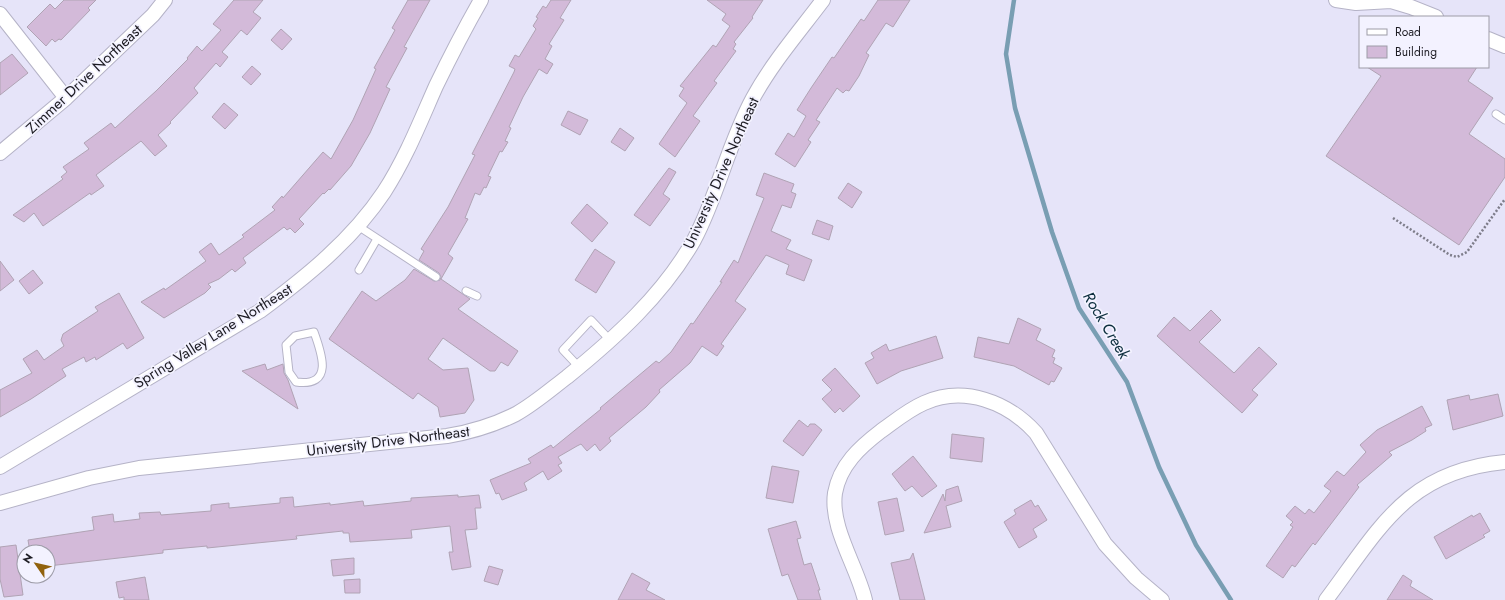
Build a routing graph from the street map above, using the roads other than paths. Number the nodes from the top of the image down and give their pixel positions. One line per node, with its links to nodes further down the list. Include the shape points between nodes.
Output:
1 (165, 0): 9 (street, Zimmer Drive Northeast, via 153,15)
2 (481, 0): 13 (street, Spring Valley Lane Northeast, via 445,68 404,157 383,193)
3 (823, 0): 19 (street, University Drive Northeast, via 776,62 753,99 694,240 659,290)
4 (1336, 0): 6 (street, via 1356,3 1391,1)
5 (0, 14): 9 (street)
6 (1434, 16)
7 (1489, 39): 8 (street)
8 (1505, 46)
9 (66, 98): 12 (street, Zimmer Drive Northeast)
10 (1496, 114): 11 (lane)
11 (1505, 120)
12 (0, 154)
13 (358, 226): 14 (lane); 23 (street, Spring Valley Lane Northeast, via 292,287 260,310)
14 (377, 238): 15 (lane); 16 (lane)
15 (359, 270)
16 (436, 277)
17 (466, 291): 18 (lane)
18 (477, 296)
19 (610, 340): 20 (street, University Drive Northeast); 20 (lane, via 591,320 563,350)
20 (579, 367): 24 (street, University Drive Northeast, via 535,402 516,413 465,433 139,468 97,476)
21 (289, 372): 21 (lane, via 296,382 308,384 318,378 324,366 314,332 295,336 286,346)
22 (1505, 462): 25 (street, via 1486,463 1443,475 1417,491 1389,517)
23 (0, 467)
24 (0, 503)
25 (1347, 572): 28 (street); 29 (street)
26 (864, 600): 27 (street, via 836,516 835,493 839,480 856,452 898,418 924,403 940,397 957,395 972,396 996,404 1027,424 1036,434 1105,544 1136,578)
27 (1162, 600)
28 (1326, 600)
29 (1337, 600)

